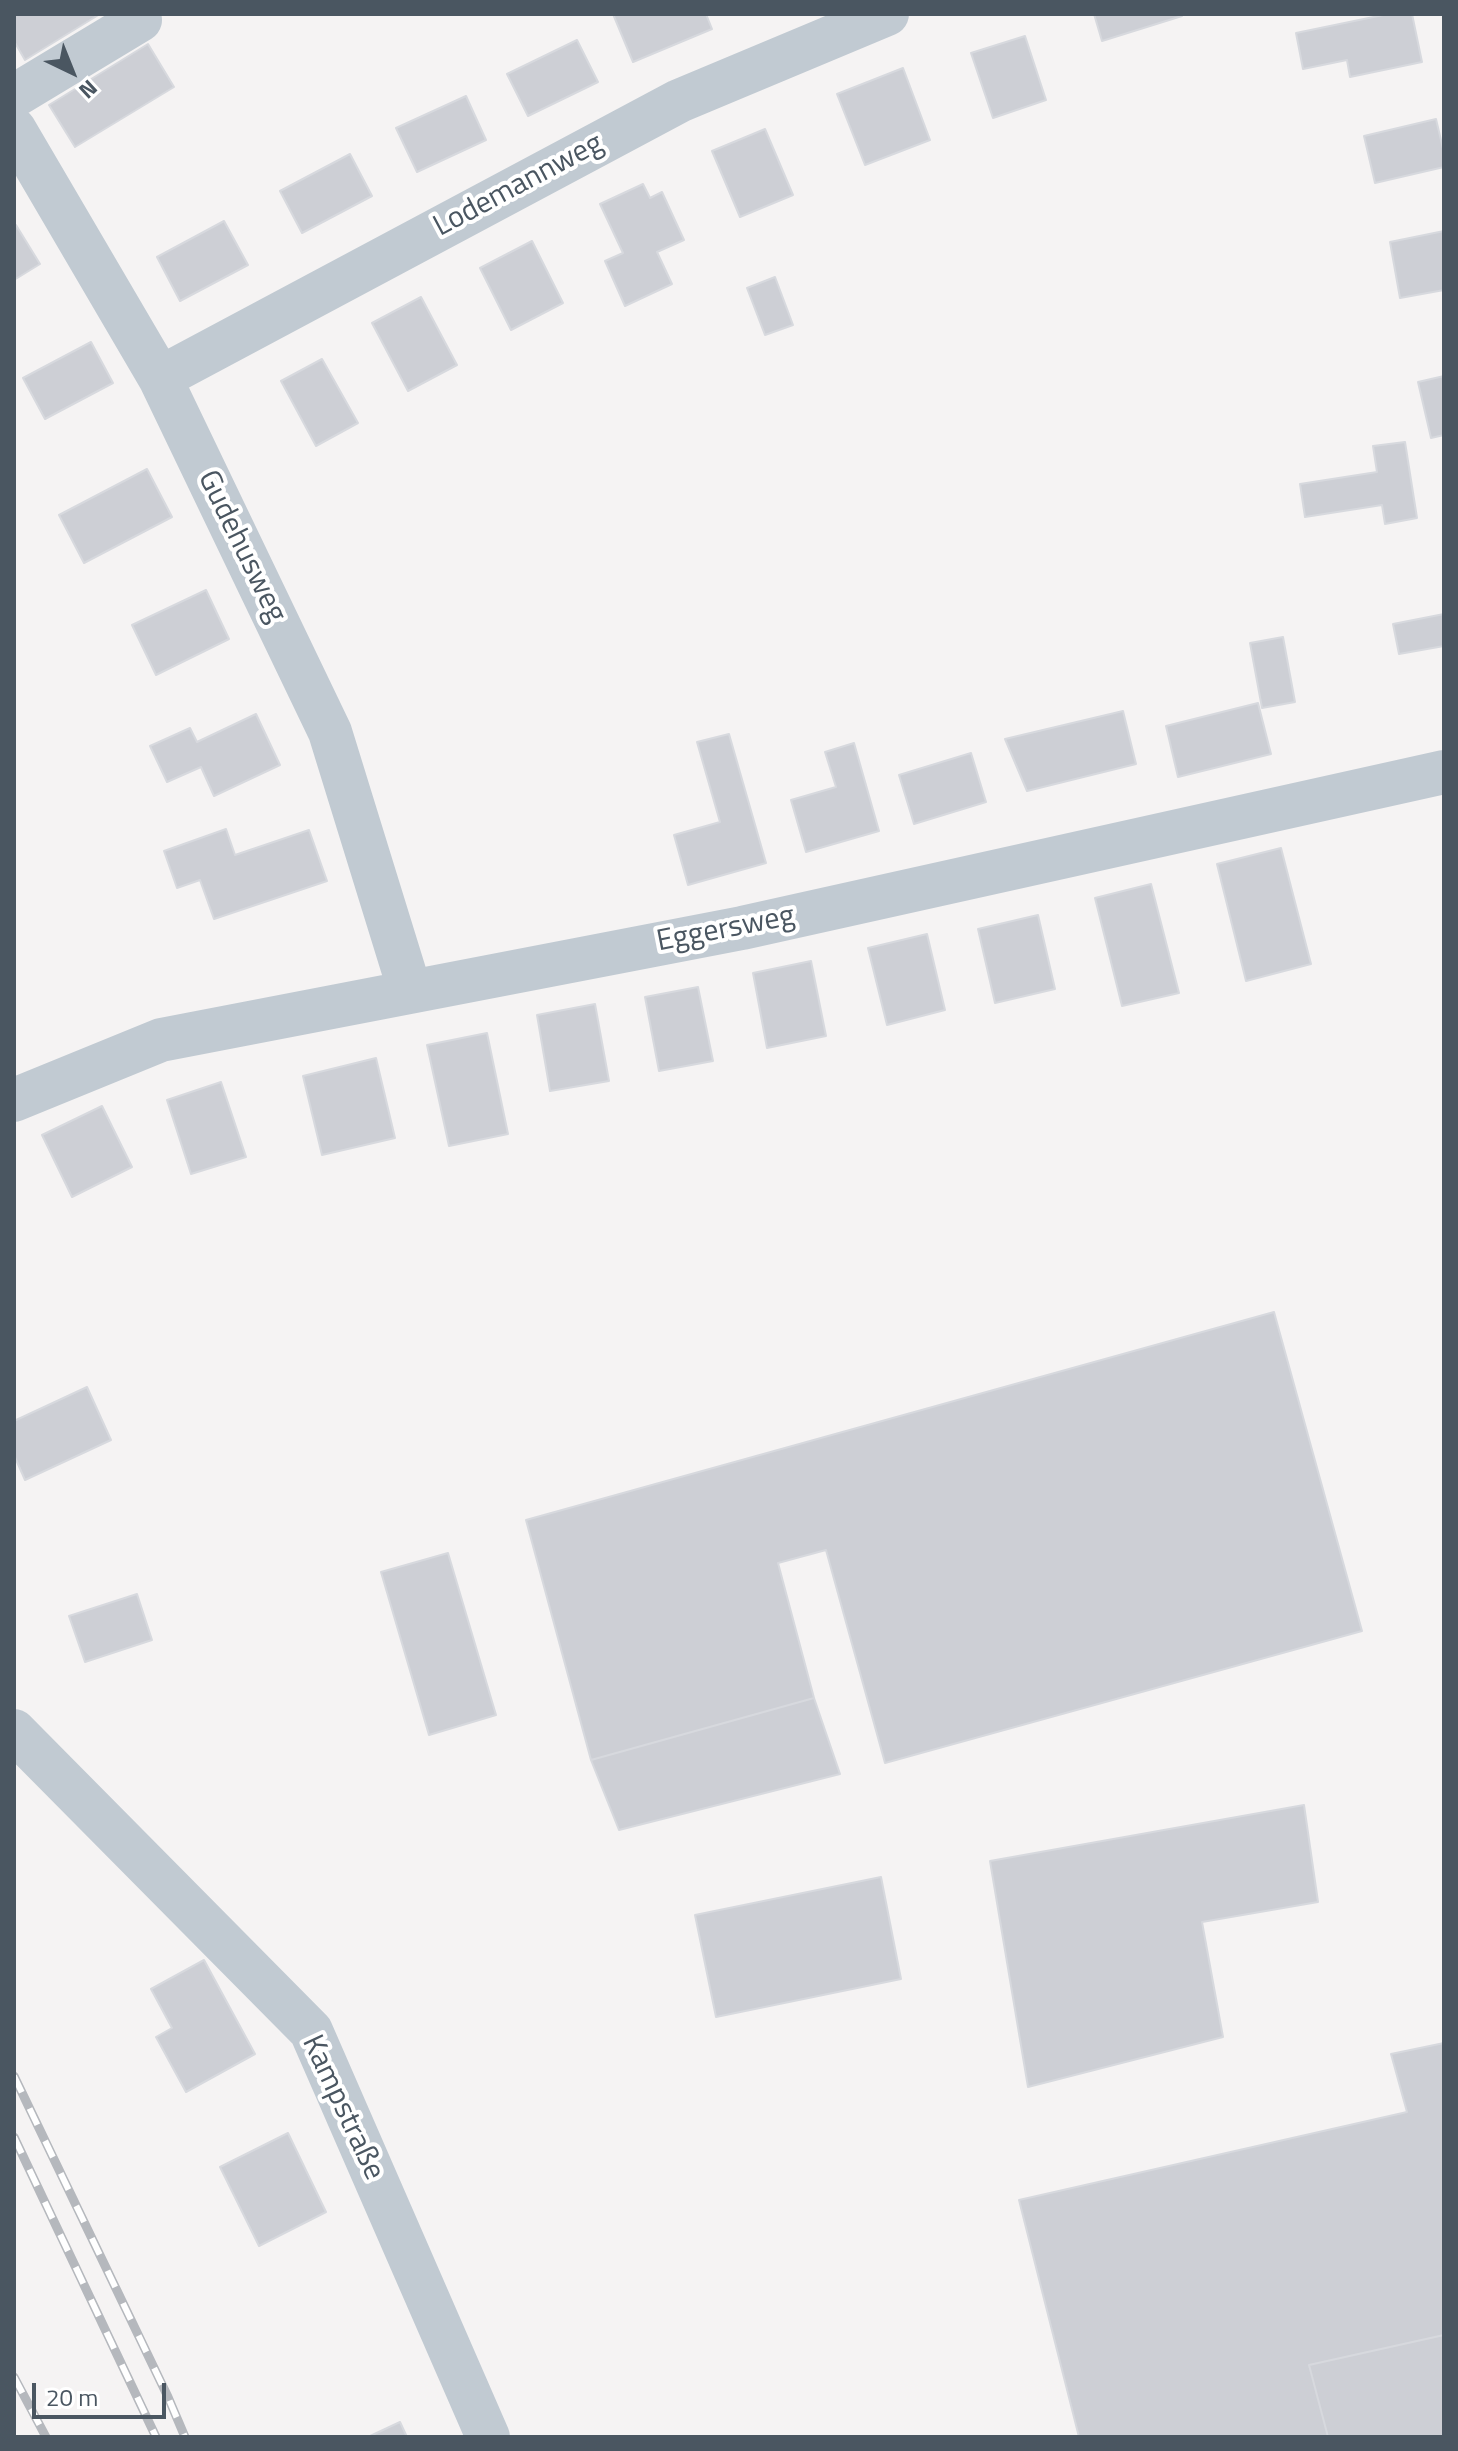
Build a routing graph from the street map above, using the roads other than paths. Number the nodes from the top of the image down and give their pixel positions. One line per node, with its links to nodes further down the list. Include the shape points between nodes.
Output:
1 (887, 14): 5 (street, Lodemannweg, via 679,101)
2 (140, 20): 3 (street)
3 (14, 96)
4 (14, 129): 5 (street, Gudehusweg)
5 (160, 378): 7 (street, Gudehusweg, via 330,732)
6 (1444, 772): 7 (street, Eggersweg, via 742,928)
7 (410, 991): 8 (street, Eggersweg, via 161,1040)
8 (14, 1100)
9 (14, 1731): 10 (street, Kampstraße, via 311,2031)
10 (488, 2437)

